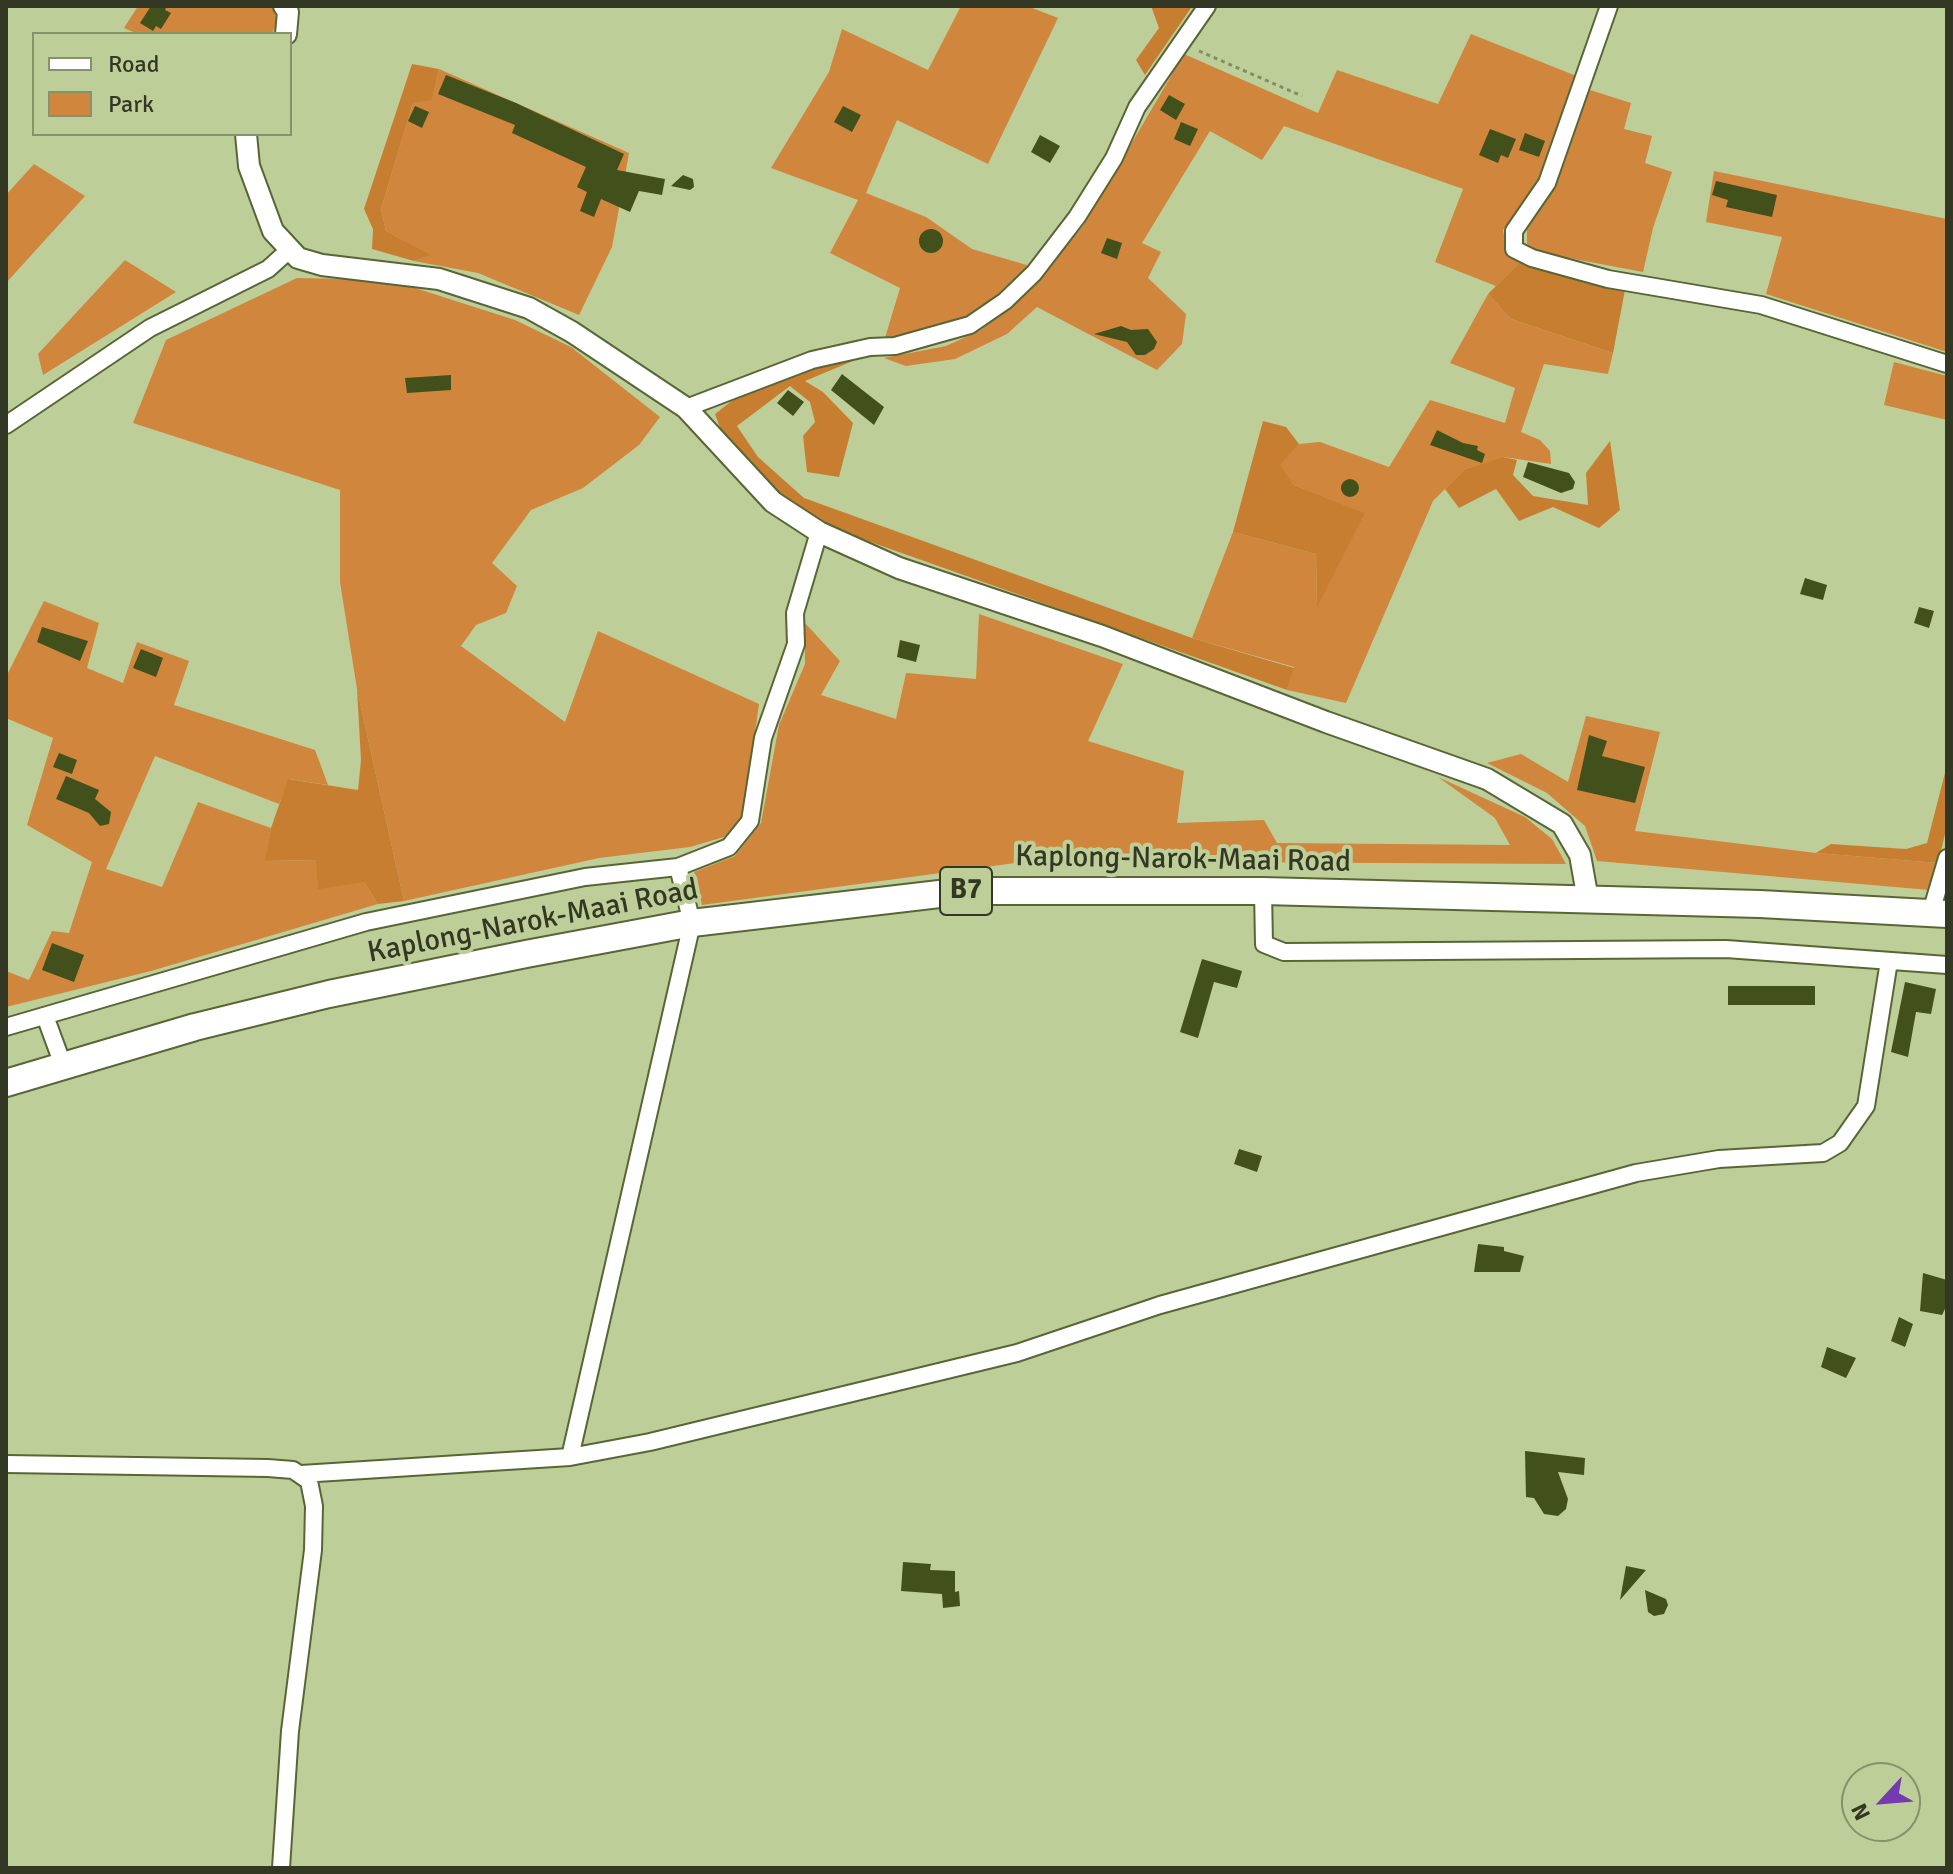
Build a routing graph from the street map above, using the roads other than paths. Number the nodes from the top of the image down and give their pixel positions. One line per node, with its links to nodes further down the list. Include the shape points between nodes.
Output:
1 (284, 6): 4 (street)
2 (1207, 6): 8 (street, via 1137,107 1114,158 1077,217 1005,301 970,325 895,346 812,360)
3 (1609, 6): 7 (street, via 1547,183 1514,231 1514,249 1608,279 1761,305)
4 (286, 32)
5 (246, 136): 6 (street, via 258,193 273,231)
6 (288, 251): 8 (street, via 322,265 439,279 529,308); 9 (street, via 268,269 150,328)
7 (1947, 364)
8 (686, 408): 10 (street, via 773,502)
9 (6, 425)
10 (819, 532): 12 (street, via 795,613 796,644 763,738 750,821 729,847); 14 (street, via 899,568 1102,636 1487,779 1562,824 1580,855)
11 (1947, 858): 15 (street)
12 (678, 867): 16 (street); 19 (street, via 571,879 366,922)
13 (1263, 891): 14 (highway, Kaplong-Narok-Maai Road / B7); 16 (highway, Kaplong-Narok-Maai Road / B7, via 965,891); 17 (street, via 1264,944 1284,952 1726,949)
14 (1588, 900): 15 (highway, Kaplong-Narok-Maai Road / B7)
15 (1939, 913)
16 (692, 923): 21 (highway, Kaplong-Narok-Maai Road / B7, via 329,994); 23 (street)
17 (1889, 961): 18 (street); 23 (street, via 1866,1106 1840,1143 1823,1153 1719,1159 1636,1173 1175,1301 1017,1353)
18 (1947, 965)
19 (45, 1016): 20 (street); 21 (street)
20 (6, 1027)
21 (63, 1065): 22 (highway, Kaplong-Narok-Maai Road / B7)
22 (6, 1083)
23 (570, 1457): 25 (street)
24 (6, 1464): 25 (street, via 268,1468)
25 (301, 1474): 26 (street, via 309,1481 314,1523 290,1731)
26 (281, 1868)

